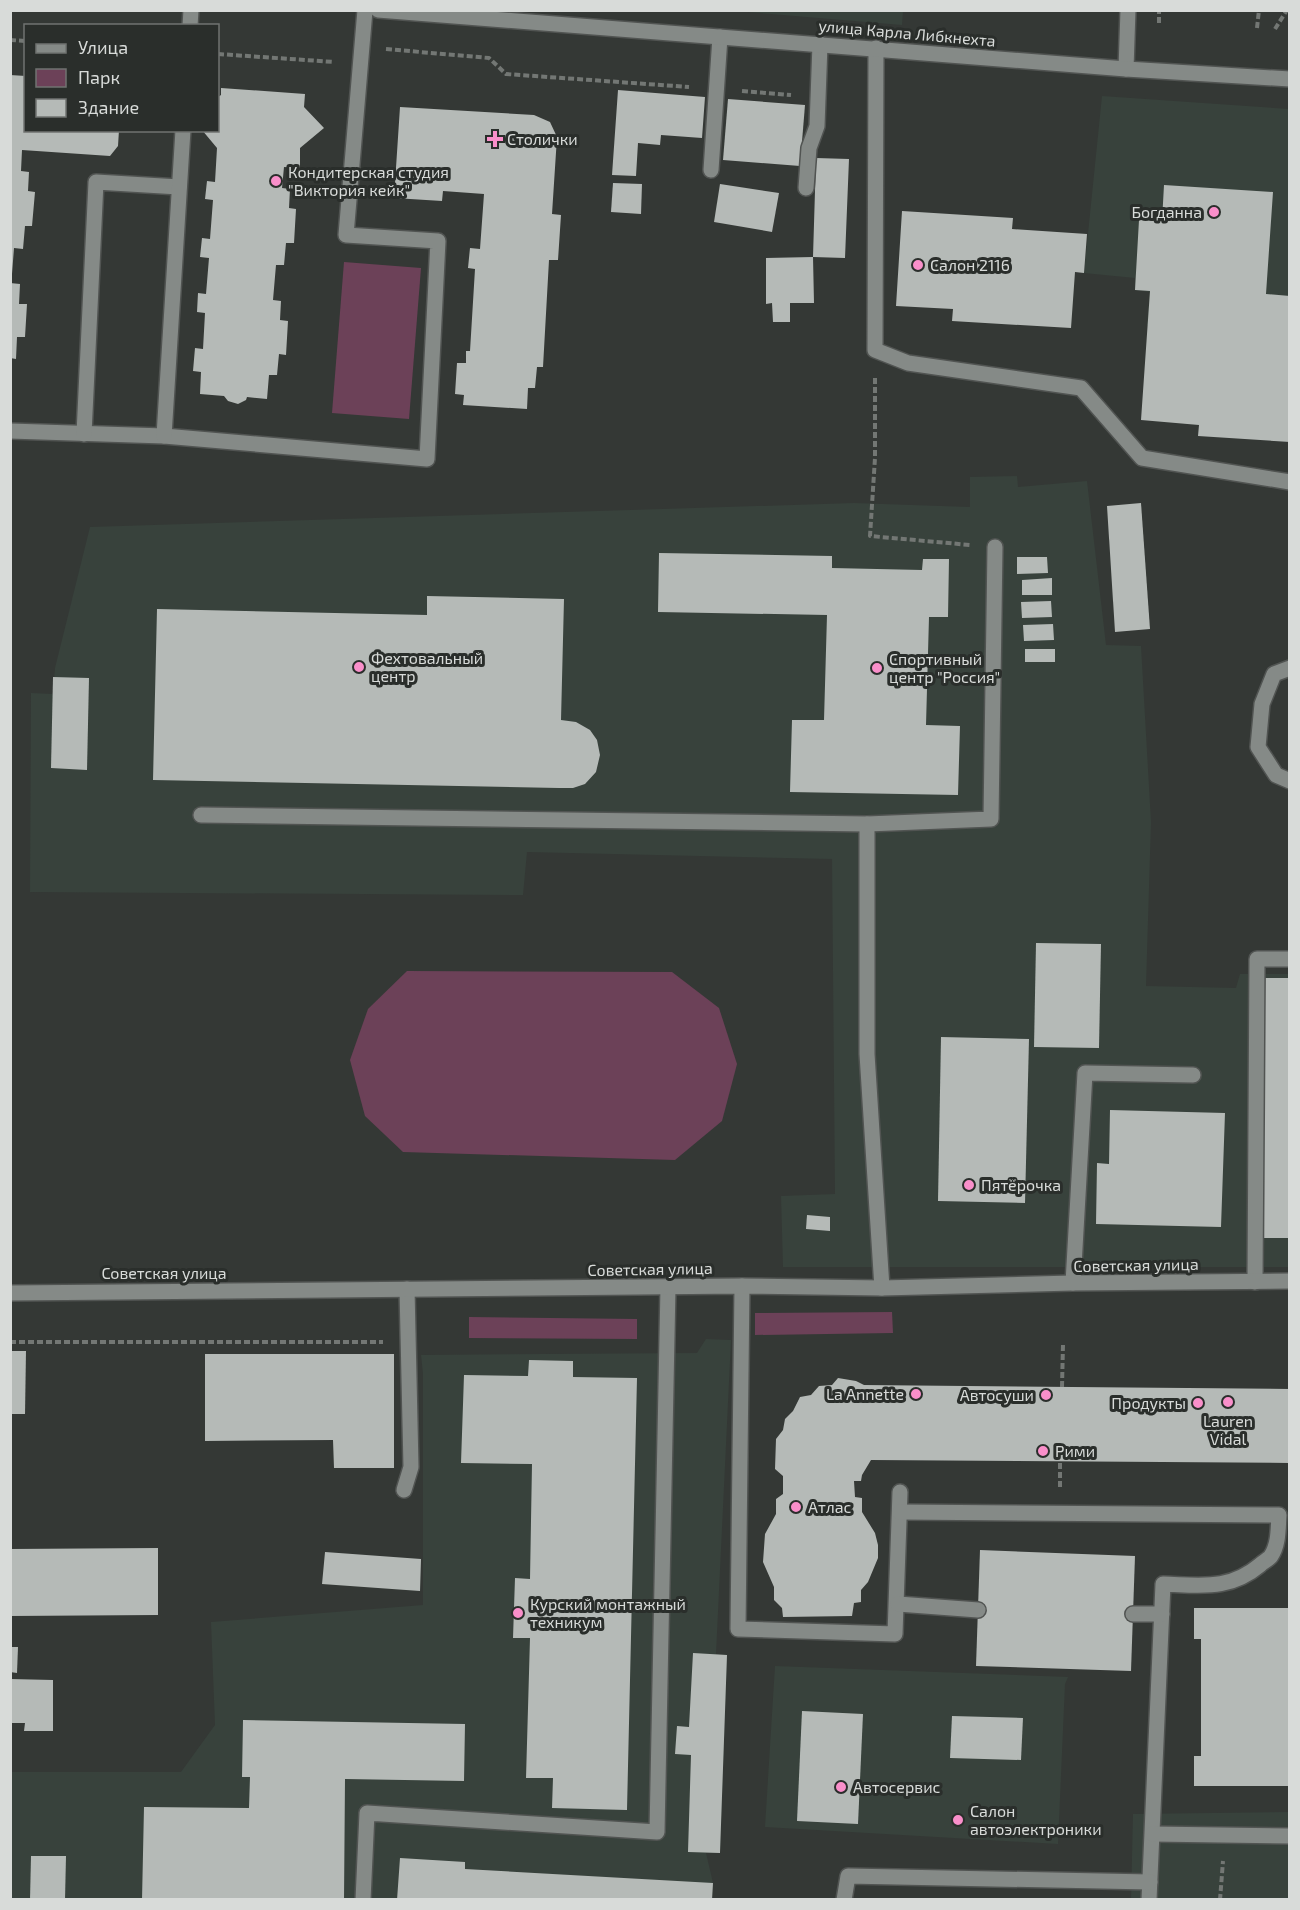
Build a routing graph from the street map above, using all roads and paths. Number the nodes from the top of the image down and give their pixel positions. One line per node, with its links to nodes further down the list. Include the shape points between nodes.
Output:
1 (365, 10): 13 (street)
2 (378, 10): 7 (street, улица Карла Либкнехта)
3 (1128, 10): 17 (street)
4 (1159, 10): 8 (path)
5 (1259, 10): 9 (path)
6 (1287, 10): 10 (path)
7 (473, 14): 11 (street, улица Карла Либкнехта)
8 (1159, 23)
9 (1257, 28)
10 (1275, 29)
11 (720, 37): 12 (street, улица Карла Либкнехта); 19 (street)
12 (820, 44): 14 (street, улица Карла Либкнехта); 20 (street)
13 (363, 47): 16 (street); 19 (path, via 489,58 506,74)
14 (876, 48): 17 (street, улица Карла Либкнехта); 25 (street)
15 (219, 54): 16 (path)
16 (362, 64): 28 (street, via 346,235 438,241 427,459)
17 (1126, 69): 18 (street, улица Карла Либкнехта)
18 (1290, 79)
19 (717, 89): 20 (path); 22 (street)
20 (819, 97): 24 (street)
21 (183, 132): 23 (street)
22 (711, 170)
23 (179, 187): 27 (street, via 96,182); 28 (street)
24 (806, 188)
25 (875, 350): 29 (street, via 908,363 1081,388 1142,458); 30 (path, via 870,536)
26 (10, 431): 27 (street)
27 (84, 434): 28 (street)
28 (164, 436)
29 (1290, 482)
30 (995, 547): 34 (street, via 991,819)
31 (1290, 668): 32 (street, via 1274,674 1262,704 1258,747 1276,775)
32 (1290, 781)
33 (201, 815): 34 (street)
34 (867, 824): 42 (street, via 867,1054)
35 (1290, 959): 38 (street, via 1257,959)
36 (1193, 1075): 39 (street, via 1085,1073)
37 (1290, 1281): 38 (street, Советская улица)
38 (1255, 1282): 39 (street, Советская улица)
39 (1073, 1283): 42 (street, Советская улица)
40 (742, 1286): 41 (street, Советская улица); 42 (street, Советская улица); 54 (street, via 738,1629 895,1634)
41 (668, 1287): 43 (street, Советская улица); 62 (street, via 657,1832 367,1813)
42 (882, 1288)
43 (407, 1289): 44 (street, Советская улица); 46 (street)
44 (10, 1293)
45 (10, 1341): 46 (path)
46 (408, 1342): 51 (street, via 411,1467)
47 (1063, 1344): 48 (path)
48 (1062, 1387)
49 (1060, 1461): 50 (path)
50 (1060, 1488)
51 (404, 1490)
52 (900, 1492): 53 (street)
53 (900, 1512): 54 (street); 57 (street, via 1279,1515 1278,1536 1271,1555 1230,1583 1163,1584)
54 (897, 1604): 55 (street)
55 (978, 1610)
56 (1133, 1614): 57 (street)
57 (1162, 1614): 58 (street)
58 (1153, 1834): 59 (street); 61 (street)
59 (1224, 1836): 60 (street); 65 (path)
60 (1290, 1836)
61 (1150, 1882): 63 (street, via 848,1876); 64 (street)
62 (363, 1899)
63 (844, 1899)
64 (1149, 1899)
65 (1220, 1899)

